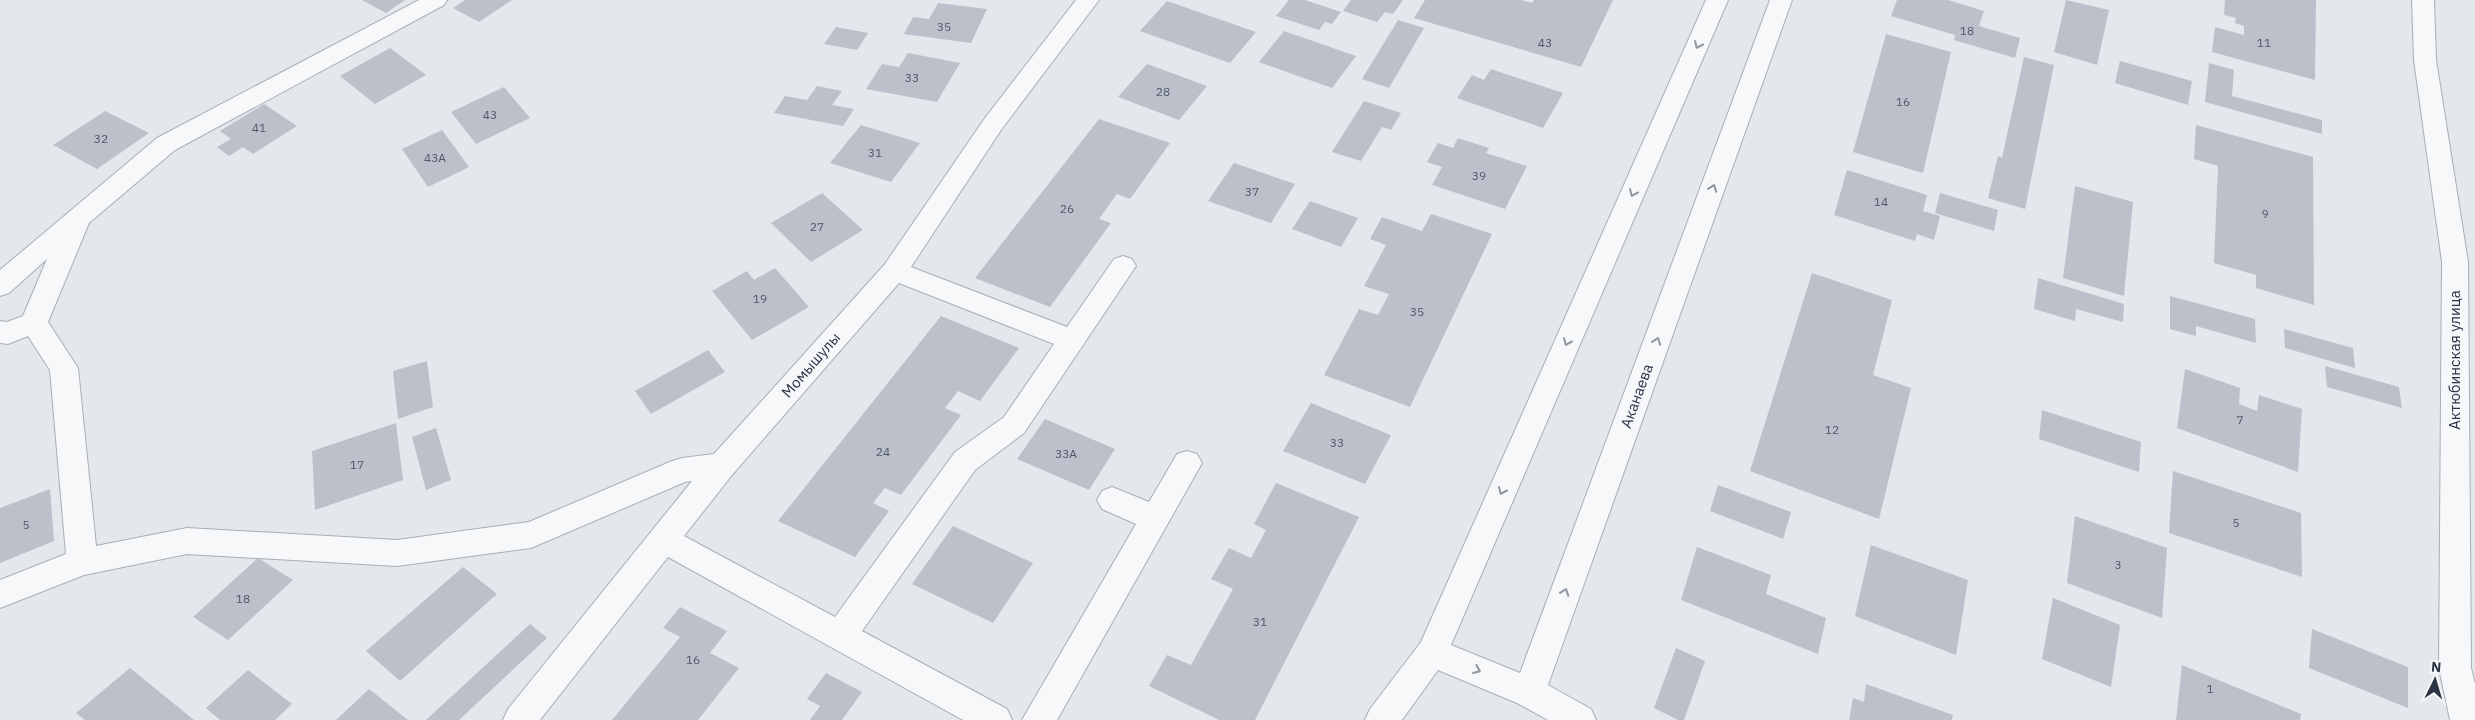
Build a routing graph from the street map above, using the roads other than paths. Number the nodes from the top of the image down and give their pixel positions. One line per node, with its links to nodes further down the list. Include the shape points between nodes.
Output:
1 (436, 0): 6 (street, via 166,144)
2 (1088, 0): 8 (street, Момышулы, via 993,124)
3 (1718, 0): 21 (street, one-way to 21)
4 (1781, 0): 22 (street, Аканаева, one-way to 4)
5 (2422, 0): 28 (street, Актюбинская улица, via 2425,60 2455,262 2455,668)
6 (81, 215): 9 (street); 10 (street)
7 (1123, 266): 12 (street)
8 (894, 271): 12 (street); 14 (street, Момышулы)
9 (0, 286)
10 (34, 323): 11 (street, via 8,333); 18 (street, via 64,368)
11 (0, 332)
12 (1072, 340): 20 (street, via 1014,425 965,461)
13 (1187, 463): 16 (street)
14 (722, 466): 17 (street, Момышулы); 18 (street, via 682,470 531,535 397,552 187,541)
15 (1112, 500): 16 (street)
16 (1155, 518): 25 (street)
17 (662, 539): 20 (street); 23 (street, Момышулы)
18 (82, 562): 19 (street)
19 (0, 594)
20 (841, 635): 24 (street)
21 (1432, 652): 22 (street, one-way to 22); 26 (street)
22 (1529, 692): 27 (street)
23 (520, 720)
24 (995, 720)
25 (1039, 720)
26 (1382, 720)
27 (1579, 720)
28 (2467, 720)

